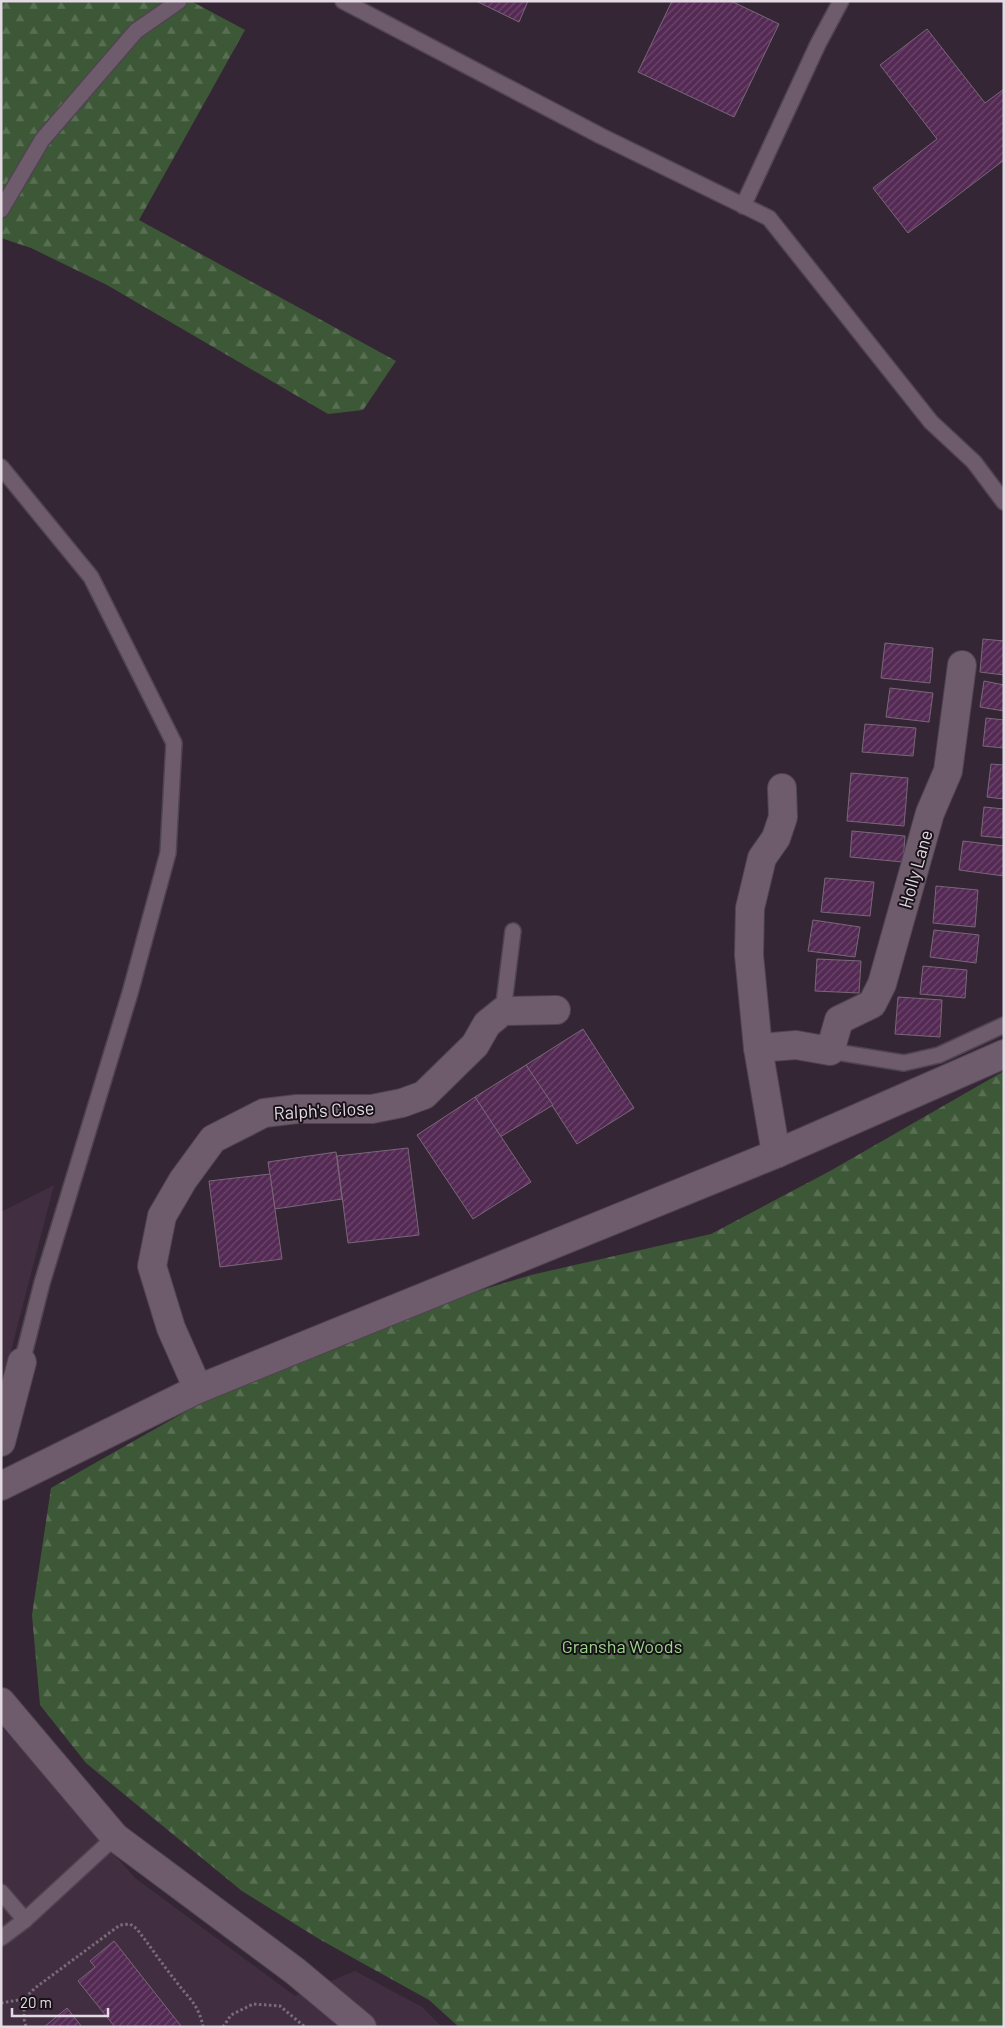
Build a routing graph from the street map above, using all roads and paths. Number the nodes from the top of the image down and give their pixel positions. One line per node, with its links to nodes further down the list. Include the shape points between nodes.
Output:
1 (179, 1): 5 (lane, via 136,31 42,140)
2 (343, 1): 4 (lane)
3 (841, 1): 4 (lane)
4 (743, 206): 7 (lane, via 769,218 931,422 974,462)
5 (1, 210)
6 (1, 467): 18 (lane, via 92,577 174,743 168,853 128,1002 42,1283)
7 (1004, 502)
8 (962, 664): 15 (street, Holly Lane, via 948,771 930,813 882,984 872,1004 839,1020)
9 (782, 788): 14 (street, via 783,817 776,838 762,858 750,908 749,955)
10 (512, 931): 12 (lane)
11 (556, 1010): 12 (street)
12 (503, 1011): 19 (street, Ralph's Close, via 487,1024 475,1045 424,1095 372,1109 297,1109 264,1113 214,1139 183,1180 162,1216 152,1266 171,1328)
13 (1004, 1025): 15 (lane, via 939,1055 904,1062)
14 (758, 1048): 15 (street, via 796,1045); 17 (street)
15 (830, 1050)
16 (1004, 1054): 17 (street)
17 (778, 1153): 19 (street)
18 (22, 1362): 20 (street)
19 (198, 1389): 21 (street)
20 (1, 1442)
21 (1, 1486)
22 (1, 1702): 23 (street)
23 (115, 1837): 25 (lane); 33 (street, via 295,1971)
24 (1, 1892): 25 (lane)
25 (25, 1920): 26 (lane)
26 (1, 1938)
27 (24, 1999): 28 (path); 29 (path); 30 (path, via 120,1925 130,1924 138,1929 191,1998)
28 (1, 2003)
29 (26, 2027)
30 (203, 2027)
31 (223, 2027): 32 (path, via 230,2015 253,2004 280,2006)
32 (305, 2027)
33 (362, 2027)

